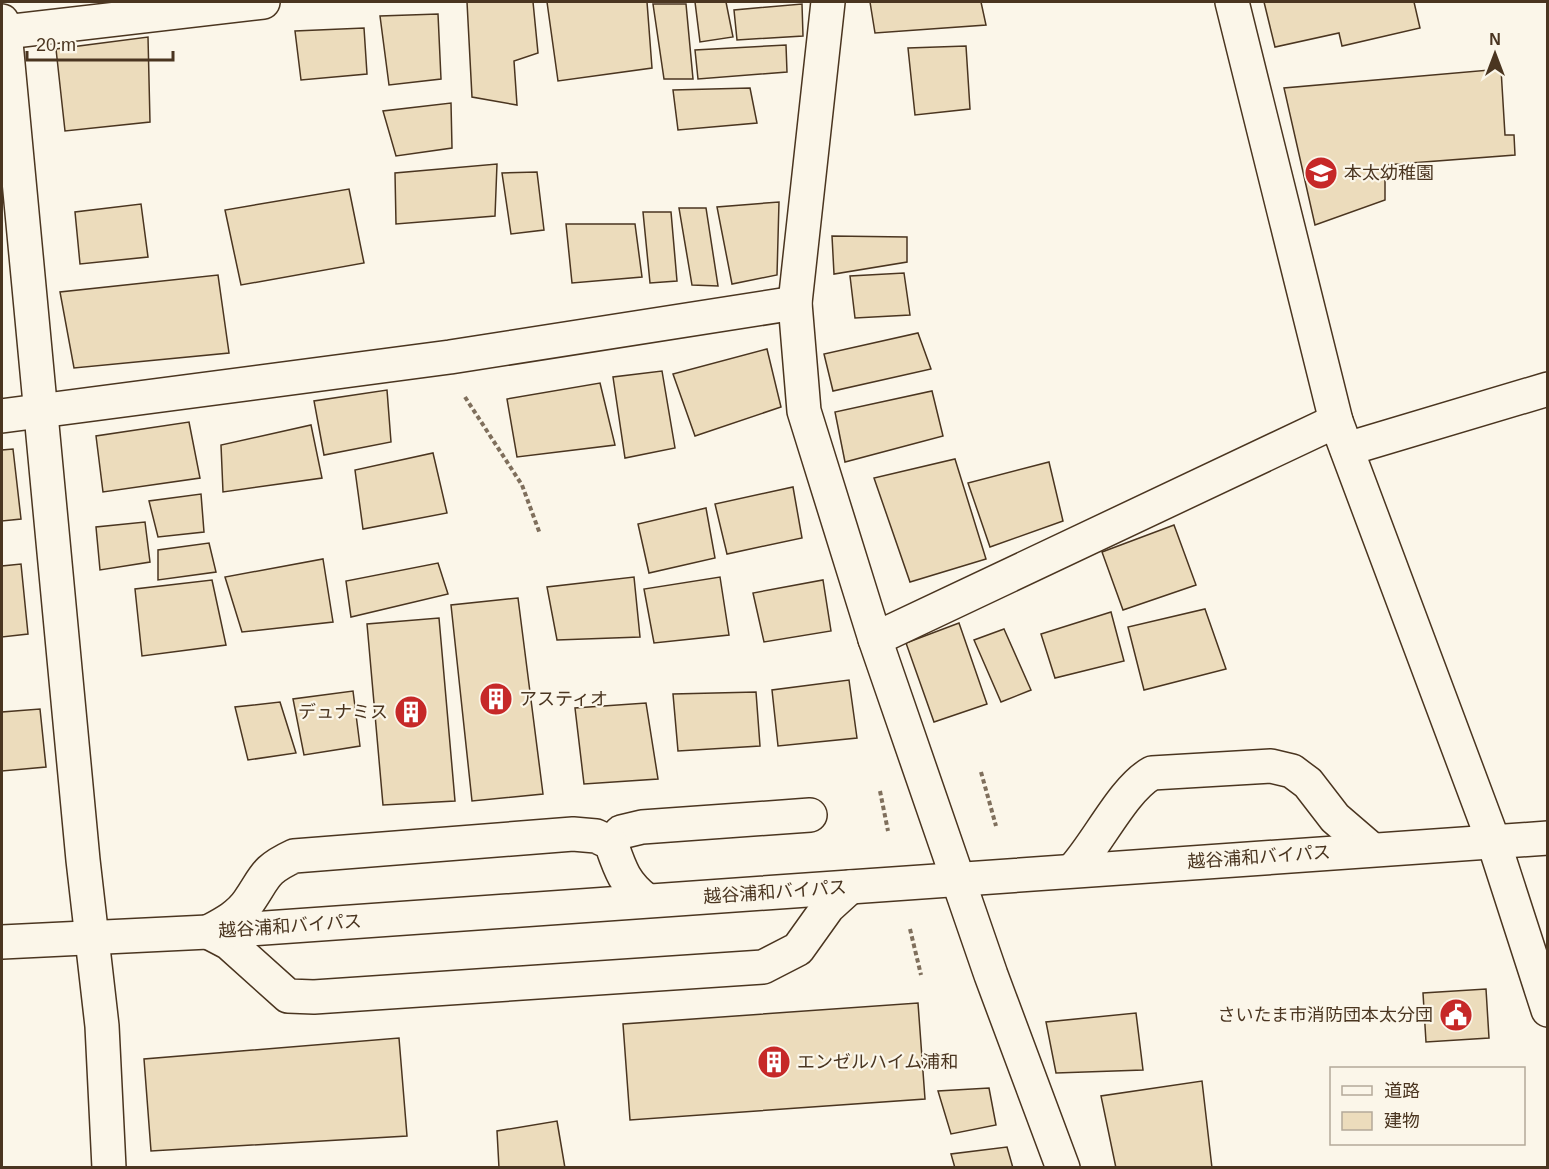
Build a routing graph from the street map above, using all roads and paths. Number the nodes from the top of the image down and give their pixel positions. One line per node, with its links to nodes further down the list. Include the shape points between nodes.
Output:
1 (262, 2): 4 (main road)
2 (828, 2): 5 (main road)
3 (1232, 2): 10 (main road)
4 (3, 26): 8 (main road)
5 (795, 303): 6 (main road); 12 (main road, via 804,411)
6 (450, 357): 8 (main road); 11 (path, via 469,406 522,485)
7 (1548, 389): 10 (main road)
8 (40, 412): 9 (main road); 28 (main road)
9 (2, 416)
10 (1342, 435): 12 (main road); 20 (main road)
11 (540, 534)
12 (875, 639): 23 (main road)
13 (981, 772): 16 (path)
14 (879, 787): 17 (path)
15 (810, 815): 19 (main road, via 642,827 621,832)
16 (996, 826)
17 (888, 831)
18 (1548, 838): 20 (main road, 越谷浦和バイパス)
19 (611, 843): 25 (main road, via 630,888); 27 (main road, via 596,836 573,834 294,856 273,865 249,903)
20 (1494, 843): 21 (main road, 越谷浦和バイパス); 31 (main road)
21 (1371, 849): 22 (main road, 越谷浦和バイパス); 22 (main road, via 1335,818 1308,783 1292,771 1271,766 1152,773 1138,780 1091,851)
22 (1073, 870): 23 (main road, 越谷浦和バイパス)
23 (957, 878): 24 (main road, 越谷浦和バイパス); 33 (main road)
24 (850, 887): 25 (main road, 越谷浦和バイパス); 27 (main road, via 828,907 798,949 763,967 288,996 229,943)
25 (646, 900): 27 (main road, 越谷浦和バイパス)
26 (910, 929): 30 (path)
27 (208, 932): 28 (main road, 越谷浦和バイパス)
28 (92, 938): 29 (main road, 越谷浦和バイパス); 32 (main road, via 102,1026)
29 (2, 942)
30 (921, 975)
31 (1548, 1010)
32 (109, 1167)
33 (1063, 1167)

